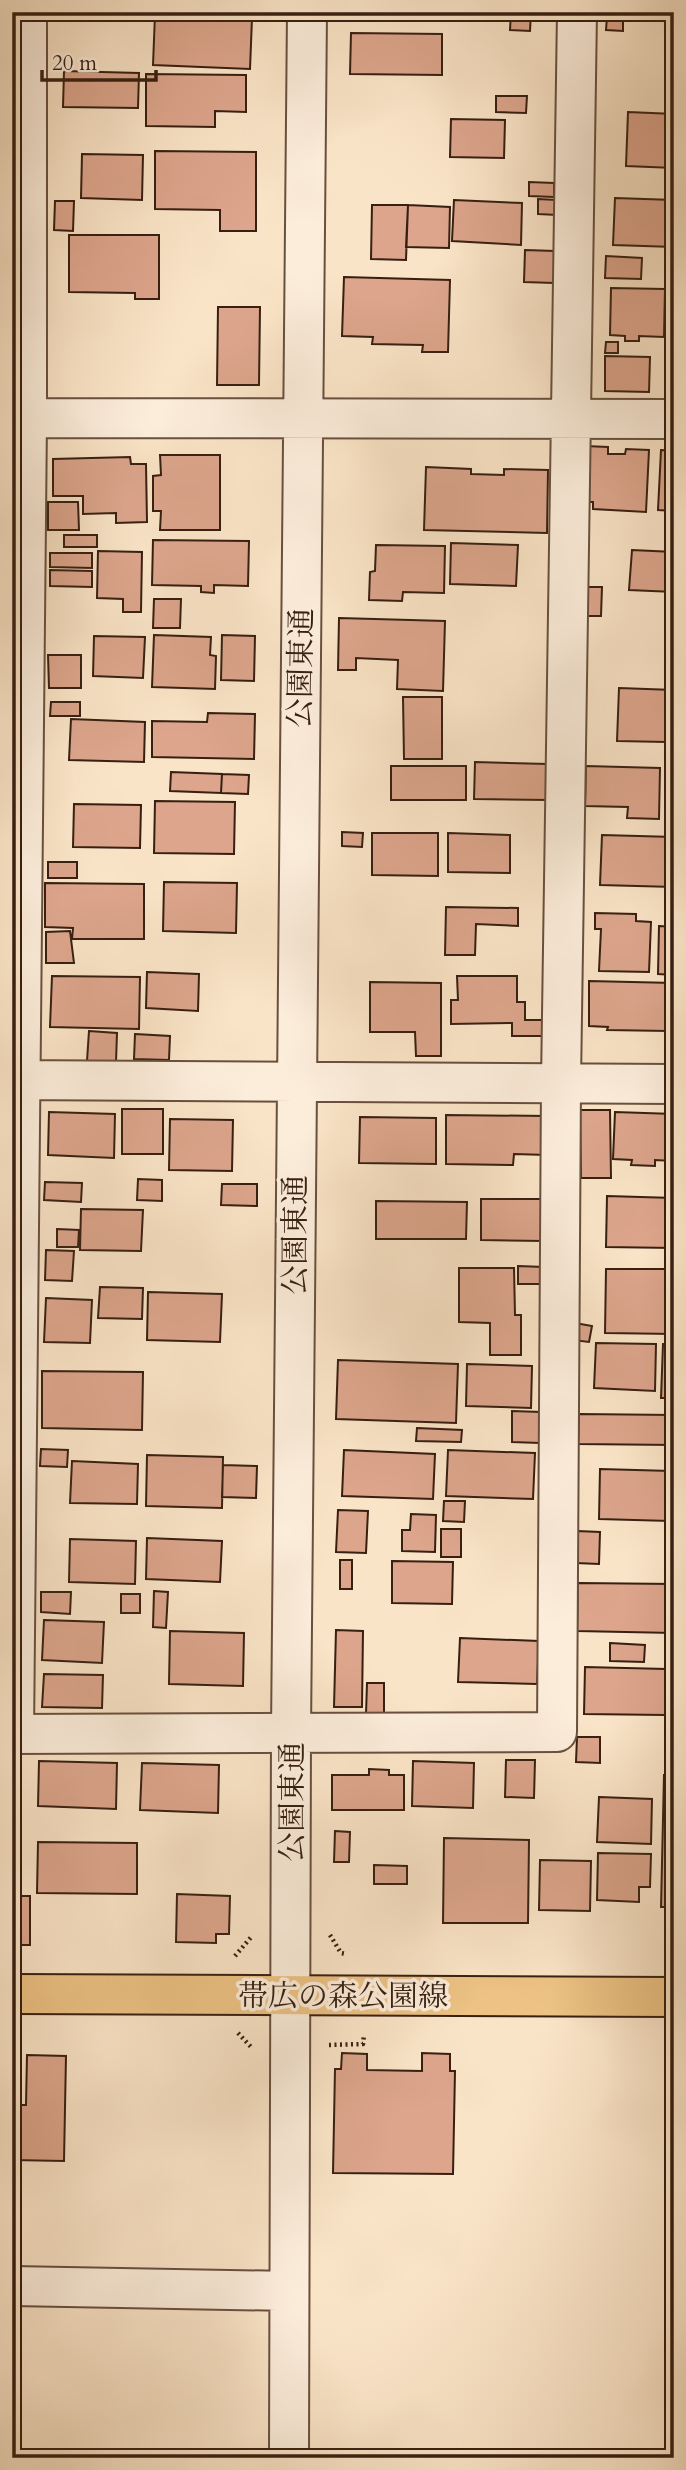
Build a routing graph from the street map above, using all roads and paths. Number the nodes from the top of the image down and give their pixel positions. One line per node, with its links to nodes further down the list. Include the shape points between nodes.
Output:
1 (26, 12): 4 (street)
2 (307, 12): 5 (street, 公園東通)
3 (577, 12): 7 (street)
4 (19, 418): 5 (street); 8 (street)
5 (303, 418): 7 (street); 10 (street, 公園東通)
6 (674, 419): 7 (street)
7 (573, 420): 9 (street)
8 (16, 1080): 10 (street); 13 (street)
9 (561, 1082): 10 (street); 11 (street); 12 (street, via 557,1732)
10 (297, 1083): 12 (street, 公園東通)
11 (674, 1084)
12 (291, 1733): 13 (street); 15 (street, 公園東通)
13 (13, 1734)
14 (12, 1994): 15 (main road, 帯広の森公園線)
15 (291, 1997): 16 (main road, 帯広の森公園線); 18 (street, 公園東通)
16 (674, 1997)
17 (12, 2286): 18 (street)
18 (289, 2291): 19 (street, 公園東通)
19 (289, 2458)

